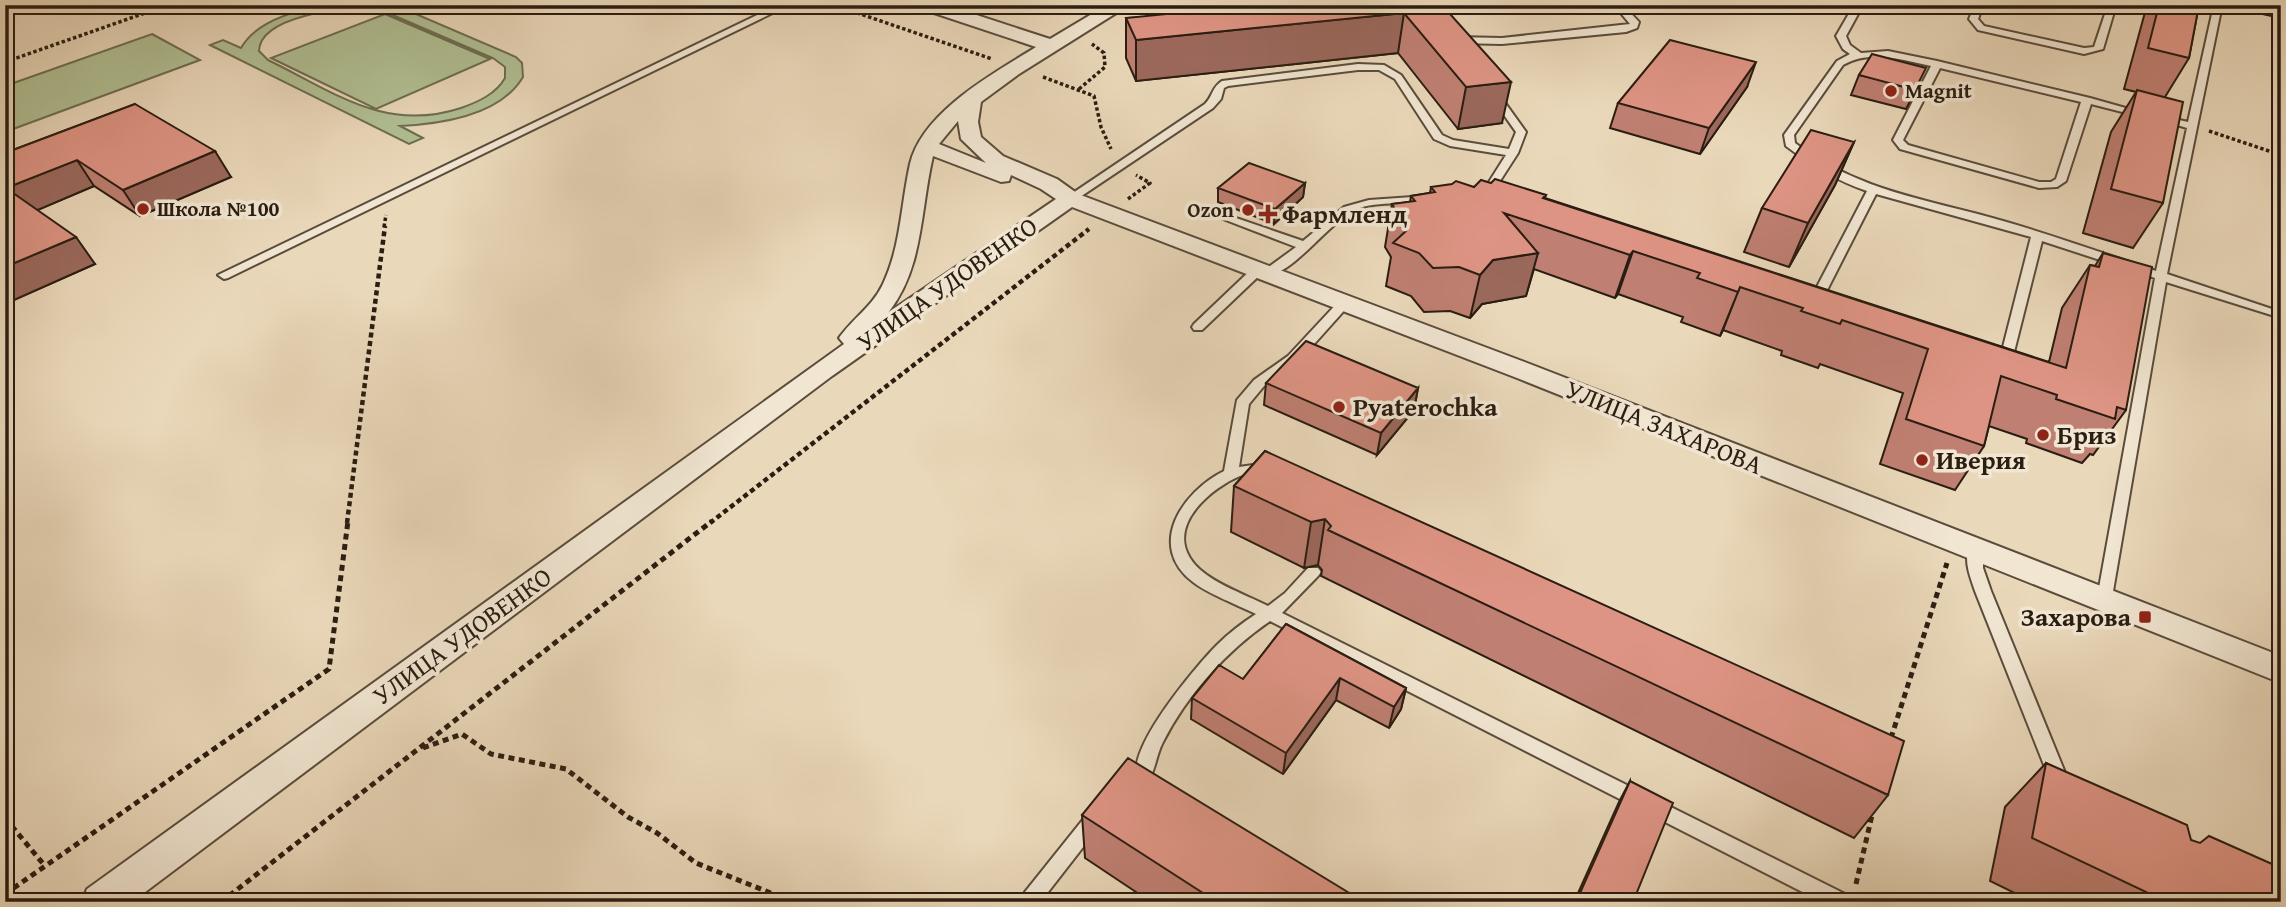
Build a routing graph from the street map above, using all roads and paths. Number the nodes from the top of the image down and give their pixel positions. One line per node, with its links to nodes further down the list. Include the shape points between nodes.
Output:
1 (25, 5): 11 (path)
2 (168, 5): 18 (path)
3 (785, 5): 33 (lane)
4 (834, 5): 20 (path)
5 (929, 5): 15 (street)
6 (1122, 5): 14 (lane); 15 (street)
7 (1618, 5): 16 (lane, via 1634,26 1502,41 1451,36)
8 (1859, 5): 17 (lane, via 1841,36 1846,47)
9 (1979, 5): 10 (lane, via 1973,19 1982,28 2084,51 2098,48)
10 (2112, 5)
11 (12, 6): 13 (path)
12 (2213, 6): 24 (lane)
13 (5, 10)
14 (1191, 21)
15 (1053, 46): 20 (street)
16 (1462, 51)
17 (1858, 55): 19 (lane, via 1888,54); 30 (lane, via 1840,63 1789,135 1790,144 1825,170)
18 (5, 62)
19 (1937, 64): 23 (lane); 23 (lane, via 1898,140 1916,152 2039,185 2061,181)
20 (1017, 68): 22 (street); 29 (path, via 1094,96 1101,127)
21 (1486, 83): 27 (lane, via 1521,132)
22 (971, 99): 25 (street); 26 (street)
23 (2087, 100): 24 (lane)
24 (2191, 126): 28 (path); 41 (lane)
25 (932, 139): 26 (street); 31 (street, via 1037,191); 51 (street, УЛИЦА УДОВЕНКО, via 919,169 897,281 872,317)
26 (971, 139): 31 (street, УЛИЦА УДОВЕНКО, via 996,160)
27 (1513, 153): 29 (lane, via 1438,137 1398,77 1369,66 1226,83 1209,106); 34 (lane)
28 (2281, 155)
29 (1120, 165): 31 (lane); 35 (path, via 1150,183 1123,203)
30 (1874, 190): 37 (lane); 44 (lane)
31 (1060, 192): 35 (street, УЛИЦА ЗАХАРОВА); 51 (street, УЛИЦА УДОВЕНКО)
32 (1438, 198): 38 (lane, via 1348,209)
33 (383, 199): 40 (lane); 66 (path, via 388,202 329,669)
34 (1484, 199)
35 (1122, 210): 39 (street, УЛИЦА ЗАХАРОВА); 60 (path)
36 (1229, 219): 38 (lane)
37 (2037, 236): 41 (lane); 50 (lane, via 2008,352 1998,365)
38 (1305, 246): 39 (lane)
39 (1265, 270): 42 (street, УЛИЦА ЗАХАРОВА); 47 (lane)
40 (224, 275)
41 (2161, 276): 45 (lane, via 2279,315); 56 (lane)
42 (1346, 301): 48 (lane); 54 (street, УЛИЦА ЗАХАРОВА)
43 (1798, 306): 44 (lane)
44 (1810, 310): 46 (lane)
45 (2281, 310)
46 (1824, 314)
47 (1198, 327)
48 (1315, 337): 49 (lane); 53 (lane, via 1242,402)
49 (1320, 354)
50 (1985, 366)
51 (823, 370): 69 (street, УЛИЦА УДОВЕНКО)
52 (1283, 471): 53 (lane, via 1245,470)
53 (1230, 476): 57 (lane, via 1216,481 1186,510 1178,527 1181,555 1198,578)
54 (1964, 545): 56 (street, УЛИЦА ЗАХАРОВА); 59 (path); 62 (lane, via 2055,774)
55 (1313, 572): 57 (lane)
56 (2105, 599): 58 (street, УЛИЦА ЗАХАРОВА)
57 (1269, 614): 61 (lane, via 1234,638 1180,702 1145,757); 73 (lane)
58 (2281, 670)
59 (1888, 746)
60 (419, 750): 70 (path); 71 (path, via 462,734 491,754 566,769 696,863)
61 (1144, 777)
62 (2071, 790)
63 (1876, 797): 67 (path)
64 (1105, 805): 72 (lane, via 1032,898)
65 (5, 818): 66 (path)
66 (45, 866): 68 (path)
67 (1855, 889)
68 (5, 894)
69 (101, 902)
70 (221, 902)
71 (793, 902)
72 (1038, 902)
73 (1842, 902)

